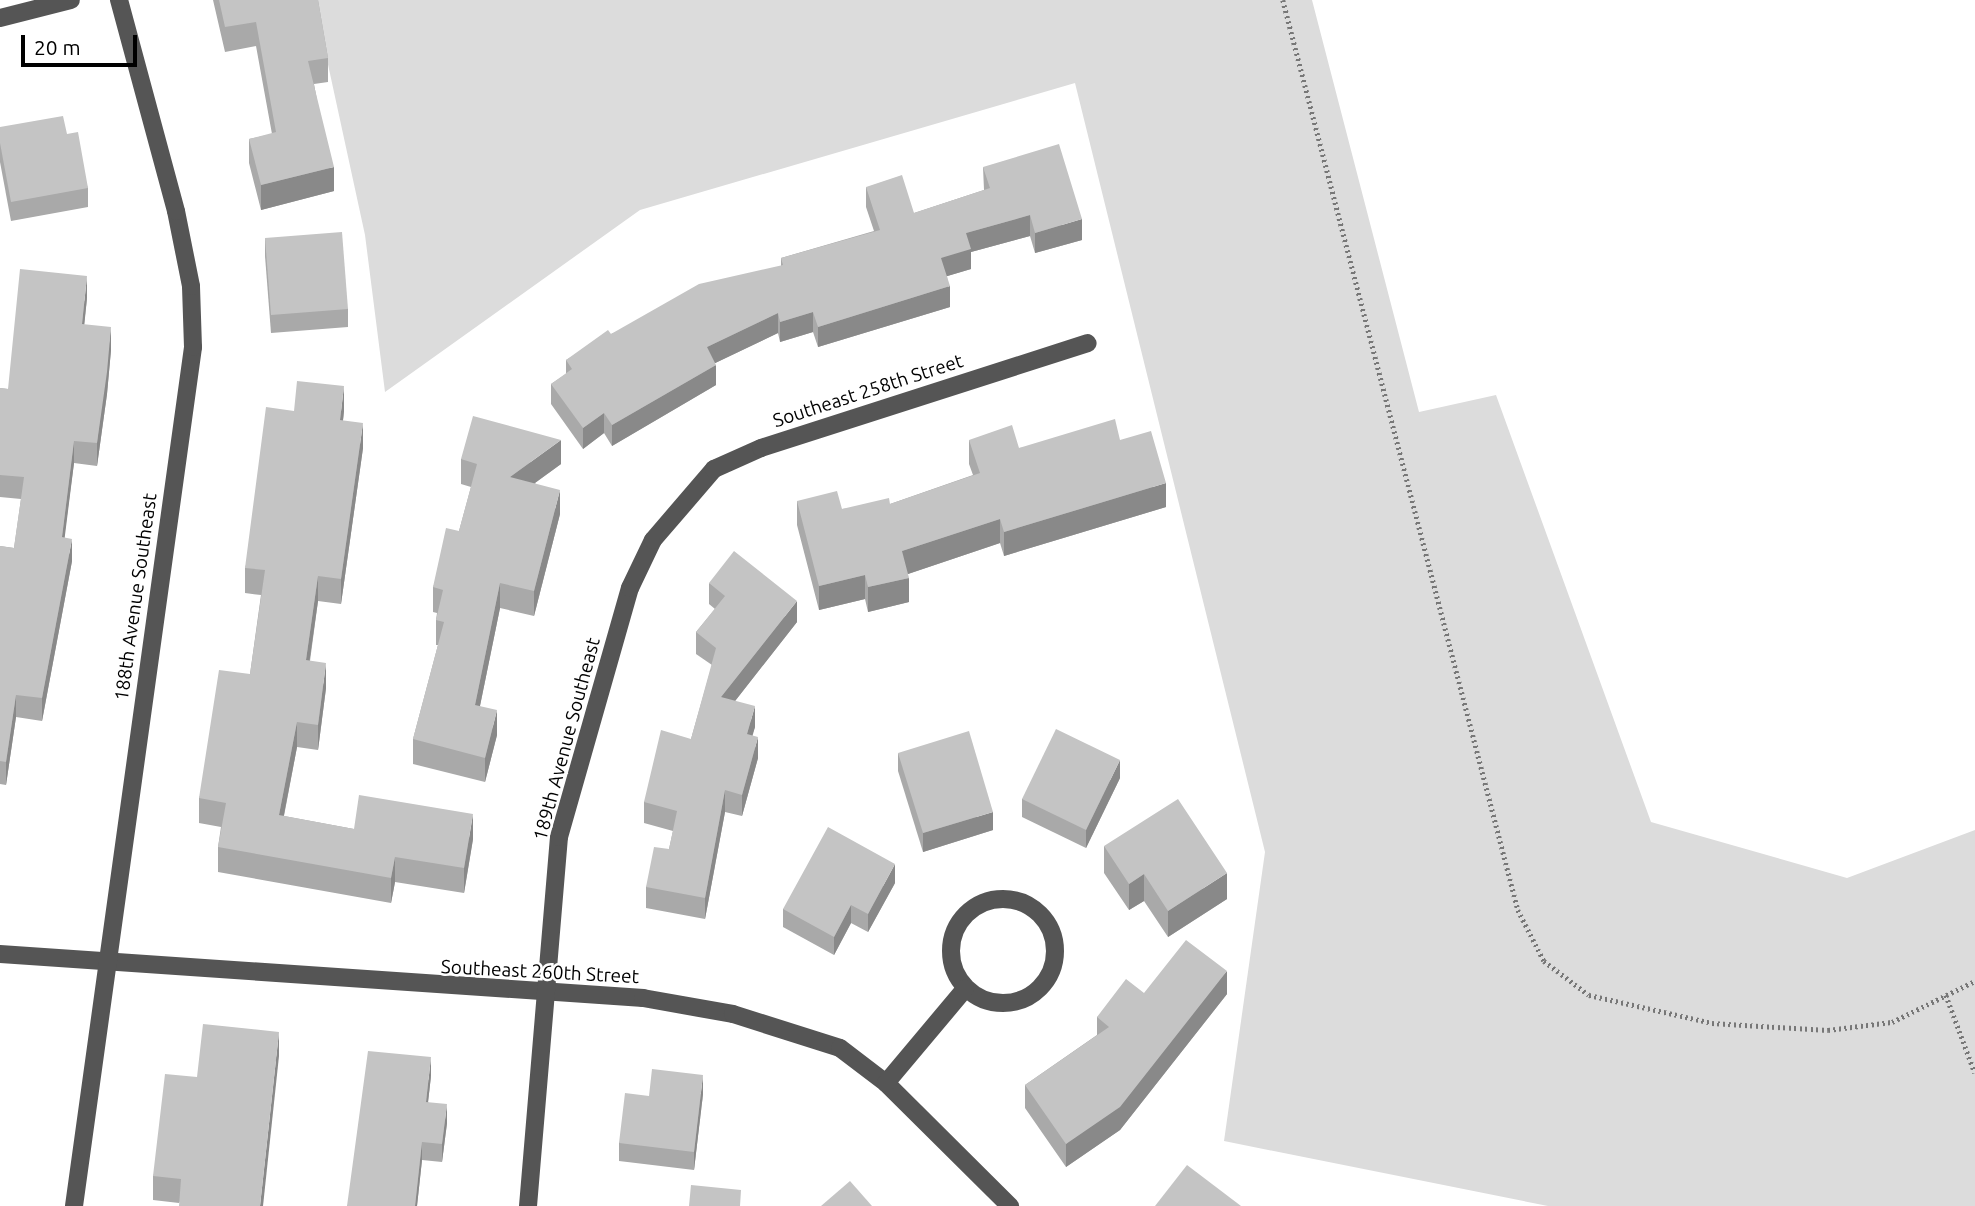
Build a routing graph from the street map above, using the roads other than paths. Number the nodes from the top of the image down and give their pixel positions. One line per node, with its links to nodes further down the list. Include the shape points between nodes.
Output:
1 (71, 0): 3 (street)
2 (119, 0): 7 (street, 188th Avenue Southeast, via 176,211 191,286 193,347)
3 (0, 18)
4 (1088, 343): 5 (street, Southeast 258th Street, via 761,447 714,469)
5 (678, 507): 9 (street, 189th Avenue Southeast, via 630,588 559,837)
6 (0, 954): 7 (street, Southeast 260th Street)
7 (104, 965): 9 (street, Southeast 260th Street); 11 (street, 188th Avenue Southeast)
8 (965, 989): 8 (street, via 953,967 951,942 968,912 999,899 1032,907 1045,919 1056,952 1044,985 1023,1000 997,1004); 10 (street)
9 (547, 996): 10 (street, Southeast 260th Street, via 643,998 733,1014 841,1048); 12 (street, 189th Avenue Southeast)
10 (886, 1083): 13 (street, Southeast 260th Street)
11 (74, 1206)
12 (528, 1206)
13 (1010, 1206)

